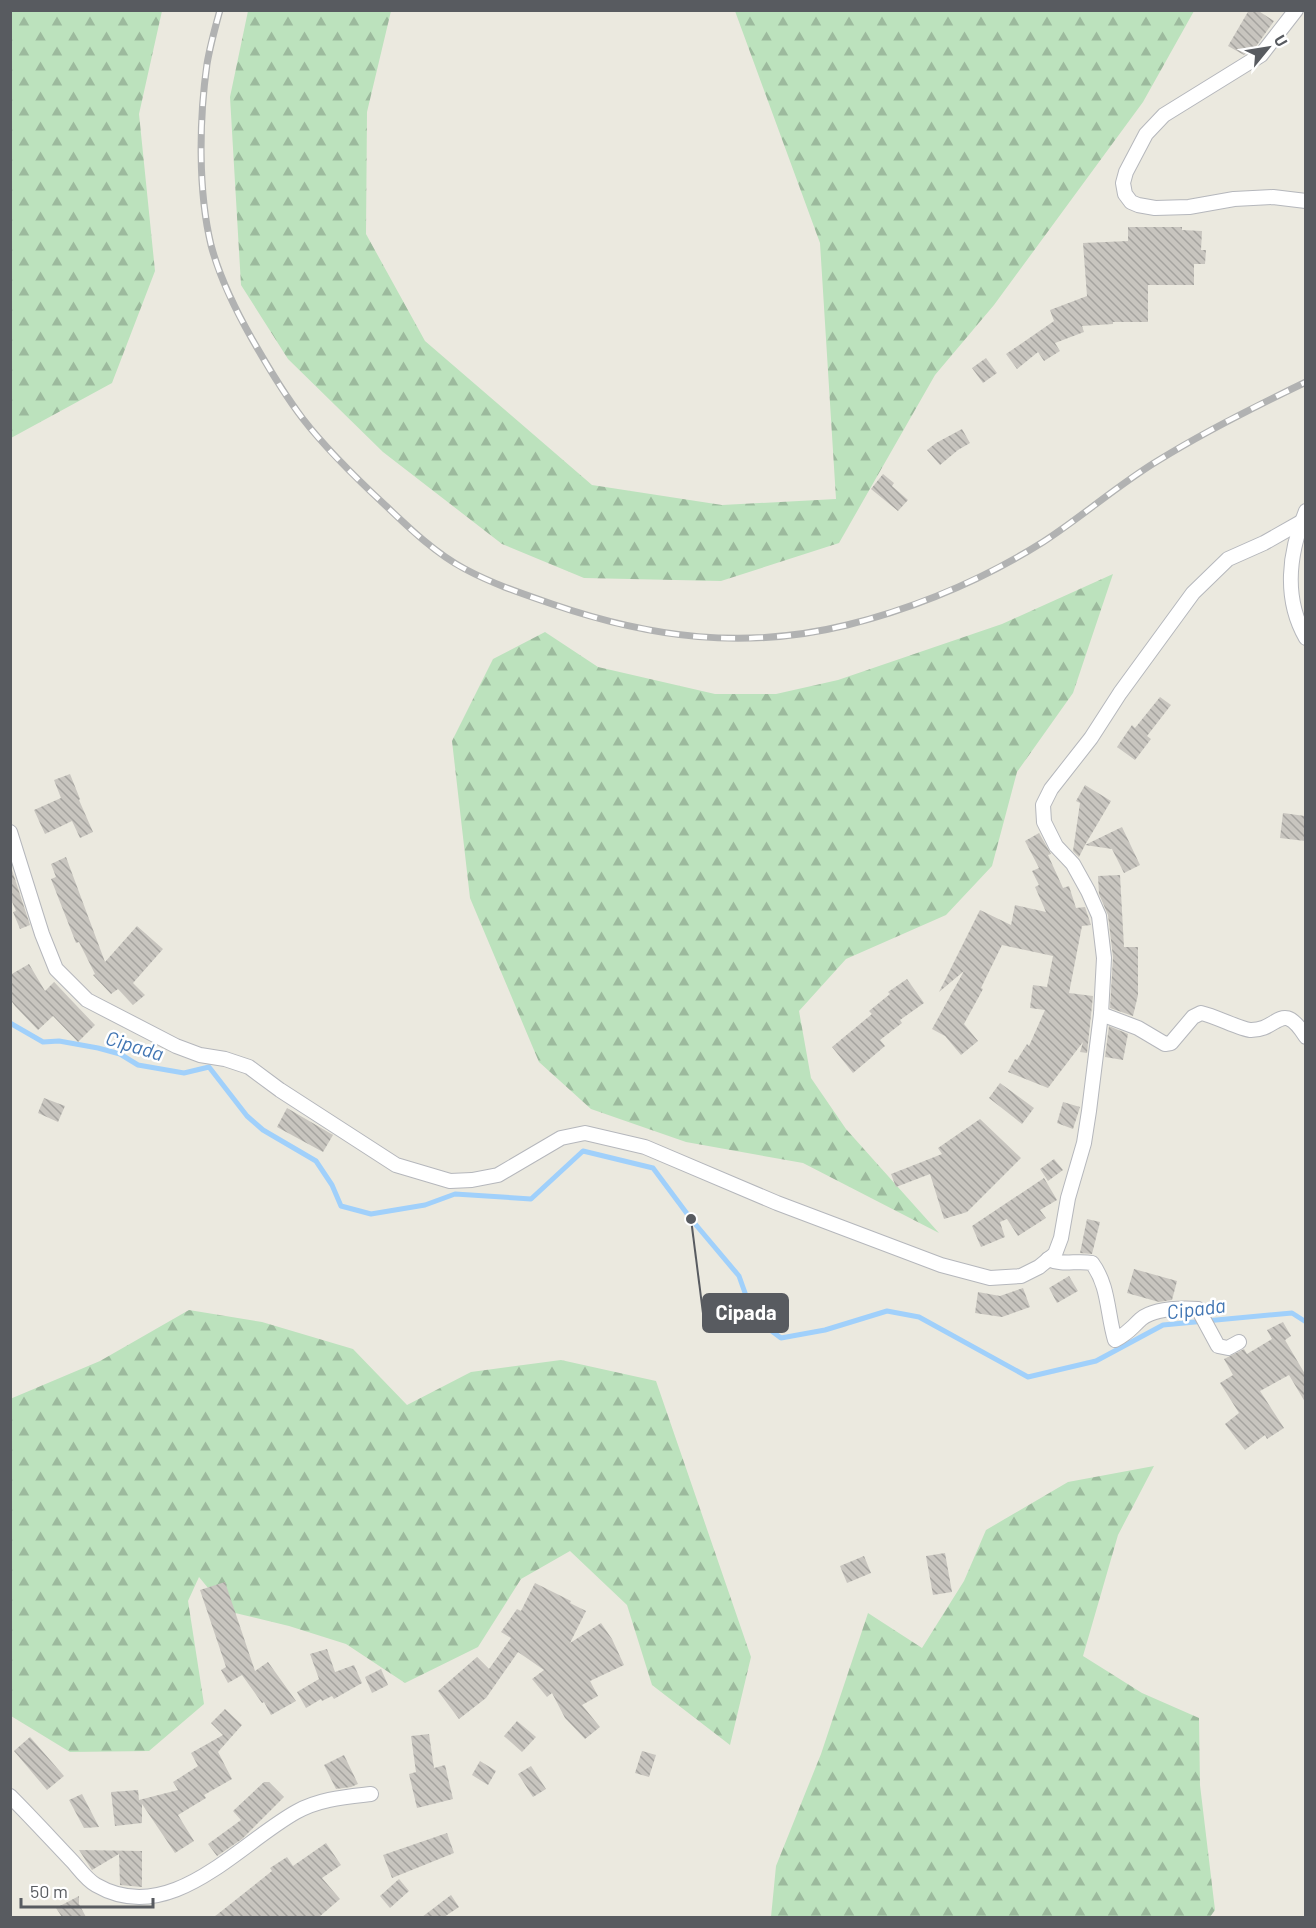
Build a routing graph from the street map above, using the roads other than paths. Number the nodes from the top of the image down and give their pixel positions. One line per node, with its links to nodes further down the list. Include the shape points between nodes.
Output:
1 (1296, 10): 2 (street, via 1261,55 1164,116 1146,134 1123,183 1131,202 1155,208 1273,196)
2 (1305, 201)
3 (1303, 516): 4 (street, via 1291,558 1290,589); 6 (street, via 1264,543 1228,559 1193,593 1043,805 1044,822 1056,846 1073,864 1099,916 1104,958)
4 (1305, 638)
5 (10, 832): 8 (street, via 56,969 87,1000 176,1046 249,1067 396,1165 450,1181 478,1179 498,1175 561,1138 585,1133 645,1148 777,1203 941,1264 990,1278 1021,1276)
6 (1101, 1014): 7 (street, via 1165,1044 1171,1043 1201,1013 1253,1030 1291,1019); 8 (street, via 1084,1143 1061,1238)
7 (1305, 1037)
8 (1048, 1259): 9 (street, via 1060,1264 1092,1263 1105,1289 1115,1340 1153,1312 1186,1308 1198,1311 1218,1346 1228,1348)
9 (1239, 1342)
10 (371, 1794): 11 (street, via 325,1800 297,1811 207,1875 158,1896 139,1898 114,1894 94,1884)
11 (10, 1797)

